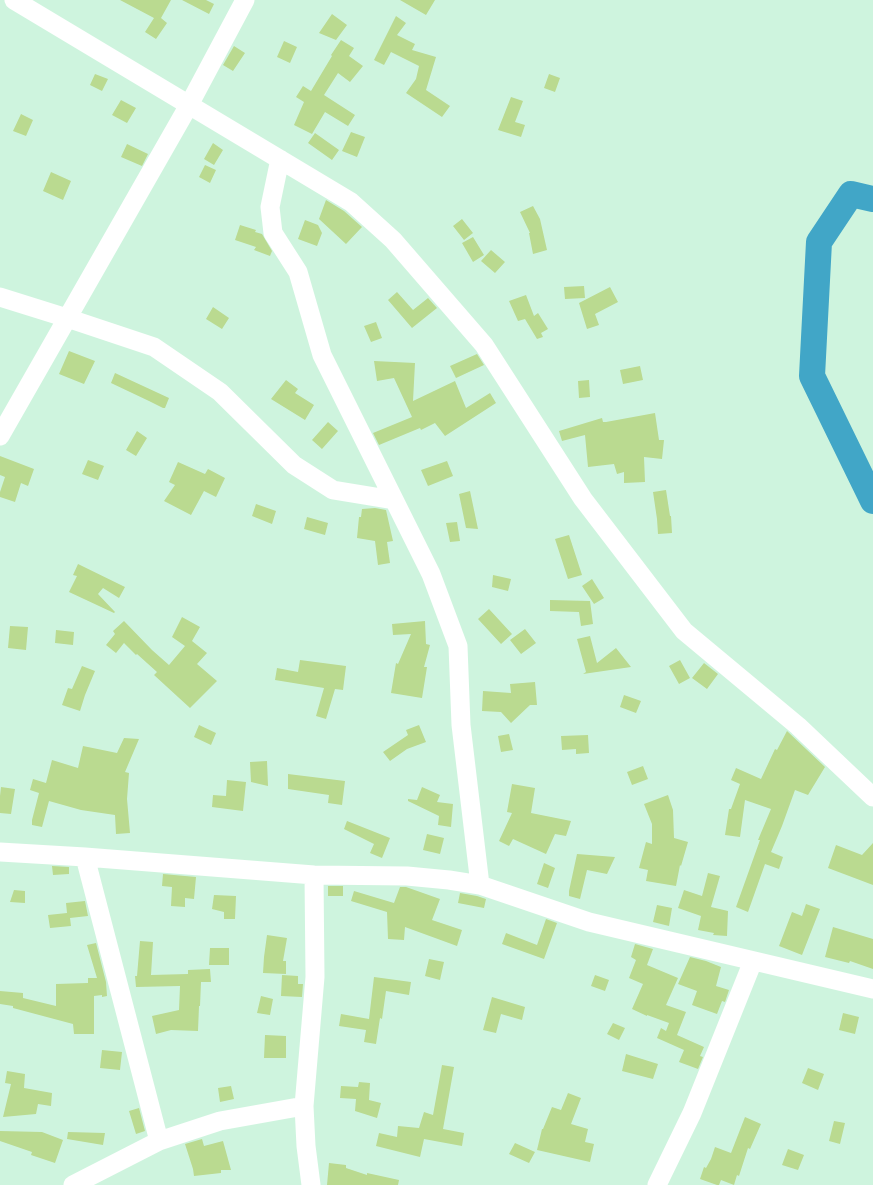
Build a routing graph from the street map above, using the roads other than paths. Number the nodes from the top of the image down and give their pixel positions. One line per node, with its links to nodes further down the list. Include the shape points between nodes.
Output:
1 (14, 0): 3 (street)
2 (245, 0): 3 (street)
3 (189, 105): 4 (street); 6 (street)
4 (280, 159): 8 (street, via 270,206 274,233 298,272 322,355); 9 (street, via 351,202 393,240 484,346 583,499 684,631 798,726)
5 (0, 297): 6 (street)
6 (68, 318): 7 (street); 8 (street, via 154,347 220,392 294,465 333,490)
7 (0, 436)
8 (394, 500): 13 (street, via 431,574 458,646 461,726)
9 (873, 796)
10 (0, 852): 11 (street)
11 (85, 857): 12 (street); 17 (street)
12 (314, 875): 13 (street, via 407,876); 16 (street, via 315,977)
13 (480, 885): 14 (street, via 589,922)
14 (753, 961): 15 (street); 20 (street, via 692,1113)
15 (873, 989)
16 (304, 1106): 17 (street, via 220,1122); 19 (street)
17 (159, 1141): 18 (street)
18 (73, 1185)
19 (311, 1185)
20 (657, 1185)

